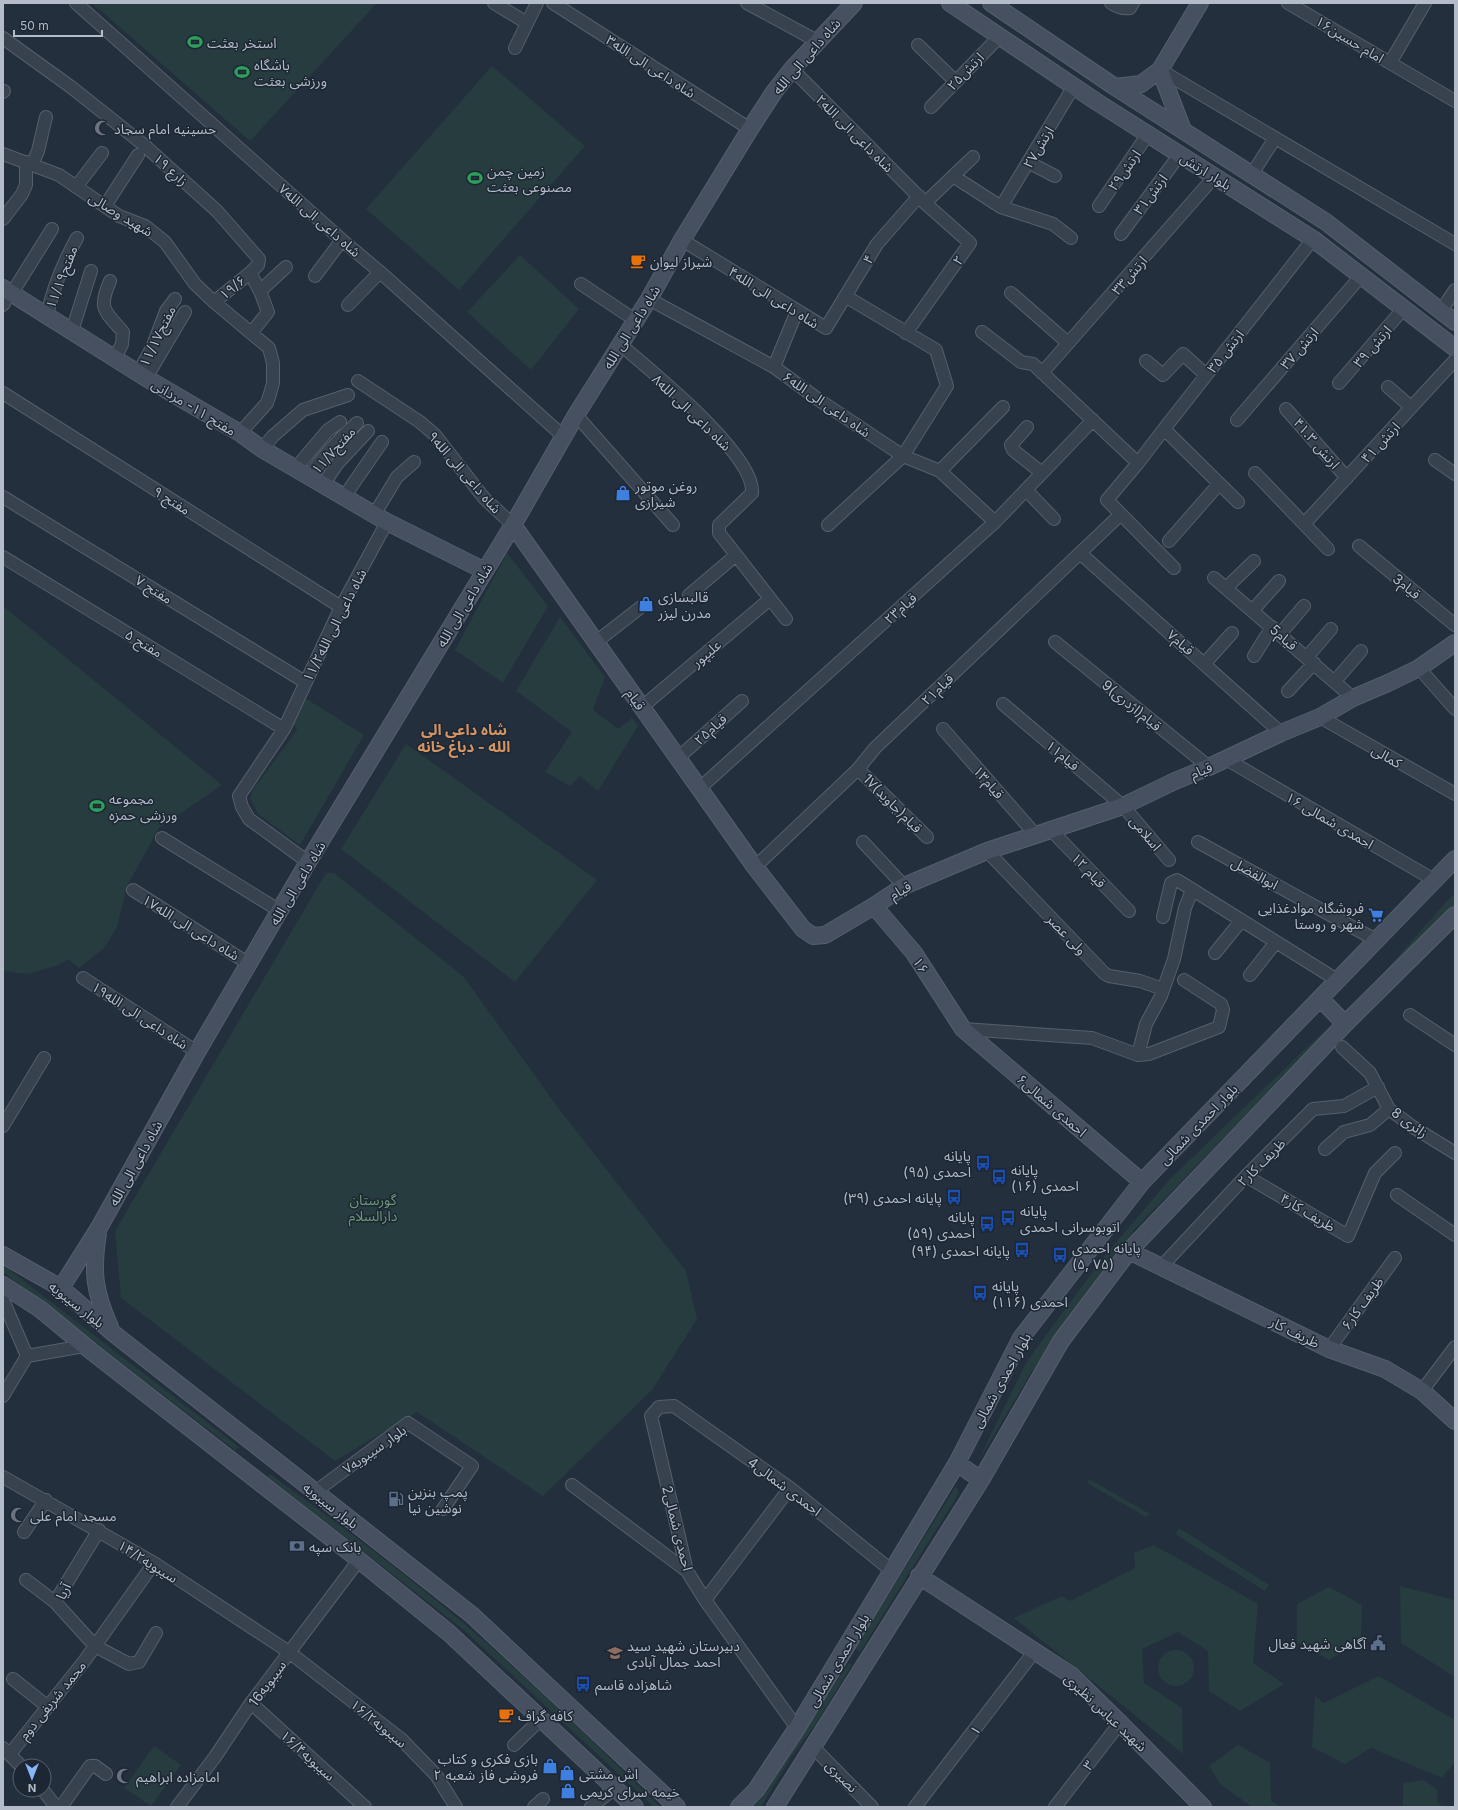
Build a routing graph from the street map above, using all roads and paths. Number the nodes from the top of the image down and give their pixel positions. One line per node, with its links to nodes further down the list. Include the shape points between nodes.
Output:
1 (76, 3): 55 (street, شاه داعی الی الله۷)
2 (494, 3): 14 (street)
3 (537, 3): 14 (street)
4 (553, 3): 29 (street, شاه داعی الی الله۳)
5 (747, 3): 17 (street)
6 (854, 3): 17 (main road, شاه داعی الی الله)
7 (950, 3): 15 (main road, بلوار ارتش)
8 (991, 3): 25 (main road, بلوار ارتش)
9 (1111, 3): 13 (street, via 1120,8)
10 (1200, 3): 22 (main road)
11 (1288, 3): 20 (street, امام حسین۱۶)
12 (1425, 3): 20 (street)
13 (1129, 6)
14 (527, 23): 19 (street)
15 (1000, 36): 23 (street, ارتش۲۵); 24 (main road, بلوار ارتش)
16 (3, 38): 61 (street, ۱۹ زارع, via 102,111 217,211 259,259 258,265)
17 (817, 41): 21 (main road, شاه داعی الی الله)
18 (918, 45): 23 (street)
19 (515, 48)
20 (1390, 63): 26 (street, امام حسین۱۶)
21 (792, 69): 29 (main road, شاه داعی الی الله); 45 (street, شاه داعی الی الله۲)
22 (1160, 70): 25 (main road, via 1141,84); 30 (main road); 32 (street)
23 (955, 81): 27 (street, ارتش۲۵)
24 (1074, 86): 31 (main road, بلوار ارتش); 38 (street, ارتش۲۷)
25 (1115, 87): 30 (main road, بلوار ارتش)
26 (1455, 101)
27 (931, 107)
28 (46, 117): 39 (street, via 38,152)
29 (750, 129): 56 (main road, شاه داعی الی الله)
30 (1183, 130): 40 (main road, بلوار ارتش)
31 (1148, 134): 35 (main road, بلوار ارتش); 47 (street, ارتش۲۹)
32 (1275, 138): 40 (street); 57 (street)
33 (102, 153): 44 (street)
34 (3, 154): 39 (street, شهید وصالی)
35 (1180, 154): 43 (main road, بلوار ارتش); 51 (street, ارتش۳۱)
36 (138, 155): 46 (street)
37 (972, 158): 41 (street, ۴)
38 (1028, 162): 42 (street); 48 (street, ارتش۲۷)
39 (29, 163): 44 (street, شهید وصالی, via 59,175); 49 (street, via 22,194)
40 (1252, 174): 77 (main road, بلوار ارتش, via 1326,222)
41 (953, 176): 45 (street, ۴); 48 (street)
42 (1055, 176)
43 (1215, 176): 54 (main road, بلوار ارتش); 87 (street, ارتش۳۳)
44 (76, 187): 46 (street, شهید وصالی)
45 (922, 200): 70 (street, ۴, via 877,244); 86 (street, ۲, via 970,243)
46 (105, 206): 73 (street, شهید وصالی, via 119,216 144,226 165,242 195,284)
47 (1099, 206)
48 (1001, 207): 53 (street, via 1053,224)
49 (3, 219)
50 (52, 229): 69 (street)
51 (1121, 234)
52 (77, 238): 79 (street, مفتح۱۱/۱۹, via 58,277)
53 (1070, 238)
54 (1314, 239): 63 (main road, بلوار ارتش); 96 (street, ارتش ۳۵)
55 (342, 240): 60 (street, شاه داعی الی الله۷); 62 (street)
56 (682, 240): 72 (main road, شاه داعی الی الله); 76 (street, شاه داعی الی الله۴)
57 (1455, 244)
58 (286, 267): 67 (street)
59 (91, 271): 83 (street)
60 (380, 272): 74 (street); 114 (street, شاه داعی الی الله۷)
61 (250, 273): 67 (street); 73 (street, ۱۹/۶)
62 (315, 276)
63 (1361, 276): 75 (main road, بلوار ارتش); 107 (street, ارتش ۳۷)
64 (110, 281): 90 (street, via 103,298 103,307 123,332 122,344)
65 (581, 284): 80 (street)
66 (1455, 290): 77 (street)
67 (260, 291): 84 (street, via 268,312)
68 (1011, 293): 87 (street)
69 (7, 295): 79 (main road, مفتح ۱۱- مردانی)
70 (845, 296): 82 (street, ۴); 86 (street)
71 (175, 299): 95 (street, مفتح۱۱/۱۷, via 166,311)
72 (649, 299): 80 (main road, شاه داعی الی الله); 93 (street, شاه داعی الی الله۶)
73 (214, 302): 84 (street, شهید وصالی)
74 (348, 305)
75 (1404, 308): 89 (main road, بلوار ارتش); 98 (street, ارتش ۳۹)
76 (798, 311): 82 (street, شاه داعی الی الله۴); 93 (street)
77 (1441, 311): 81 (main road, بلوار ارتش)
78 (185, 312): 95 (street)
79 (47, 315): 83 (main road, مفتح ۱۱- مردانی)
80 (635, 320): 88 (main road, شاه داعی الی الله)
81 (1455, 322)
82 (826, 328)
83 (72, 331): 90 (main road, مفتح ۱۱- مردانی)
84 (252, 332): 113 (street, شهید وصالی, via 269,348 273,363 273,383 266,403)
85 (982, 332): 94 (street, via 1021,362 1033,364)
86 (906, 333): 117 (street, via 936,350 947,386)
87 (1068, 343): 94 (street, ارتش۳۳)
88 (620, 345): 105 (main road, شاه داعی الی الله); 146 (street, شاه داعی الی الله۸, via 677,394 725,442 751,480 752,493 719,525 718,533)
89 (1455, 348)
90 (115, 358): 95 (main road, مفتح ۱۱- مردانی)
91 (1455, 360): 103 (street, ارتش ۴۱)
92 (1146, 361): 96 (street, via 1163,375 1183,354)
93 (774, 367): 117 (street, شاه داعی الی الله۶)
94 (1042, 373): 106 (street)
95 (142, 375): 113 (main road, مفتح ۱۱- مردانی)
96 (1206, 375): 111 (street, ارتش ۳۵)
97 (358, 381): 139 (street, شاه داعی الی الله۹, via 420,422 435,435 484,498)
98 (1339, 383)
99 (1388, 387): 103 (street)
100 (3, 393): 157 (street, مفتح ۹)
101 (348, 395): 116 (street, via 303,410)
102 (1003, 407): 122 (street)
103 (1411, 407): 127 (street, ارتش ۴۱)
104 (1286, 409): 127 (street, ارتش ۴۱.۳)
105 (576, 415): 114 (main road, شاه داعی الی الله); 140 (street)
106 (1093, 420): 120 (street); 123 (street, قیام۲۳)
107 (1237, 420)
108 (340, 422): 121 (street, via 328,430)
109 (357, 423): 126 (street, مفتح۱۱/۷, via 339,439)
110 (1027, 427): 123 (street, via 1012,445 1013,450)
111 (1164, 429): 120 (street, ارتش ۳۵); 128 (street)
112 (368, 431): 129 (street)
113 (240, 433): 116 (main road, مفتح ۱۱- مردانی)
114 (563, 436): 139 (main road, شاه داعی الی الله)
115 (382, 442): 132 (street)
116 (262, 449): 121 (main road, مفتح ۱۱- مردانی)
117 (904, 456): 122 (street, شاه داعی الی الله۶); 141 (street)
118 (1435, 460): 125 (street)
119 (414, 462): 135 (street, ۱۱/۲شاه داعی الی الله, via 397,476)
120 (1138, 464): 134 (street, ارتش ۳۵, via 1107,500)
121 (295, 469): 126 (main road, مفتح ۱۱- مردانی)
122 (940, 471): 137 (street, شاه داعی الی الله۶)
123 (1042, 473): 130 (street, قیام۲۳)
124 (1255, 473): 138 (street)
125 (1455, 474)
126 (309, 477): 129 (main road, مفتح ۱۱- مردانی)
127 (1347, 478): 138 (street, ارتش ۴۱)
128 (1219, 484): 133 (street); 142 (street)
129 (323, 485): 132 (main road, مفتح ۱۱- مردانی)
130 (1026, 490): 136 (street); 137 (street, قیام۲۳)
131 (3, 497): 174 (street, مفتح ۷)
132 (344, 497): 135 (main road, مفتح ۱۱- مردانی)
133 (1238, 502)
134 (1121, 514): 145 (street, قیام۲۱); 149 (street)
135 (381, 519): 150 (main road, مفتح ۱۱- مردانی); 157 (street, ۱۱/۲شاه داعی الی الله)
136 (1054, 519)
137 (995, 522): 189 (street, قیام۲۳)
138 (1304, 524): 144 (street)
139 (513, 525): 150 (main road, شاه داعی الی الله); 165 (main road, قیام)
140 (673, 525)
141 (828, 525)
142 (1169, 541)
143 (1359, 546): 161 (street, قیام3)
144 (1328, 549)
145 (1080, 553): 171 (street, قیام۷); 188 (street, قیام۲۱, via 875,748)
146 (735, 556): 154 (street); 155 (street)
147 (3, 557): 182 (street, مفتح ۵)
148 (1254, 561): 153 (street)
149 (1174, 568)
150 (485, 571): 200 (main road, شاه داعی الی الله)
151 (1214, 578): 153 (street, قیام5)
152 (1279, 581): 159 (street)
153 (1226, 588): 159 (street, قیام5)
154 (689, 594)
155 (770, 599): 160 (street); 179 (street, علیپور)
156 (1304, 606): 163 (street)
157 (341, 607): 174 (street, ۱۱/۲شاه داعی الی الله)
158 (641, 607): 165 (street)
159 (1252, 610): 163 (street, قیام5)
160 (786, 619)
161 (1455, 626)
162 (1331, 629): 170 (street)
163 (1276, 631): 169 (street); 170 (street, قیام5)
164 (1232, 633): 171 (street)
165 (596, 642): 179 (main road, قیام)
166 (1054, 642): 187 (street, قیام(اژدری)9)
167 (1455, 643): 172 (main road, قیام)
168 (1361, 651): 173 (street)
169 (1254, 656)
170 (1310, 660): 173 (street, قیام5); 175 (street)
171 (1205, 663): 184 (street, قیام۷)
172 (1419, 668): 176 (main road, قیام); 180 (street)
173 (1335, 681): 176 (street, قیام5)
174 (305, 682): 182 (street, ۱۱/۲شاه داعی الی الله)
175 (1288, 691)
176 (1353, 698): 181 (main road, قیام)
177 (742, 701): 185 (street, قیام۲۵)
178 (1003, 704): 191 (street, قیام۱۱)
179 (642, 707): 185 (main road, قیام)
180 (1455, 709)
181 (1320, 717): 184 (main road, قیام); 190 (street, کمالی)
182 (284, 729): 200 (street, ۱۱/۲شاه داعی الی الله, via 239,796 242,808 249,819)
183 (943, 729): 192 (street, قیام۱۳)
184 (1282, 733): 186 (main road, قیام)
185 (678, 758): 189 (main road, قیام)
186 (1226, 759): 187 (main road, قیام); 202 (street, احمدی شمالی ۱۶)
187 (1209, 767): 191 (main road, قیام)
188 (858, 768): 193 (street, قیام(جاوید)1۷); 201 (street, قیام۲۱)
189 (700, 788): 201 (main road, قیام)
190 (1455, 794)
191 (1123, 806): 192 (main road, قیام); 199 (street, اسلامی)
192 (1043, 832): 197 (main road, قیام); 208 (street, قیام ۱۲)
193 (927, 837)
194 (162, 838): 207 (street)
195 (863, 842): 203 (street)
196 (1198, 842): 212 (street, ابوالفضل)
197 (987, 851): 203 (main road, قیام); 220 (street, ولی عصر, via 1109,976 1140,981)
198 (1455, 858): 202 (main road, بلوار احمدی شمالی)
199 (1169, 860)
200 (308, 862): 207 (main road, شاه داعی الی الله)
201 (756, 867): 206 (main road, قیام, via 803,929 813,936 824,935)
202 (1434, 880): 212 (main road, بلوار احمدی شمالی)
203 (904, 886): 206 (main road, قیام)
204 (133, 890): 215 (street, شاه داعی الی الله۱۷)
205 (1192, 890): 210 (street, via 1176,880 1170,883); 211 (street); 220 (street, via 1185,908 1174,959)
206 (874, 906): 224 (main road, ۱۶, via 914,953)
207 (280, 911): 215 (main road, شاه داعی الی الله)
208 (1129, 911)
209 (1455, 915): 223 (main road, بلوار احمدی شمالی)
210 (1163, 917)
211 (1241, 921): 213 (street); 214 (street)
212 (1376, 940): 219 (main road, بلوار احمدی شمالی)
213 (1276, 942): 216 (street); 219 (street)
214 (1216, 953)
215 (249, 964): 227 (main road, شاه داعی الی الله)
216 (1250, 975)
217 (84, 978): 227 (street, شاه داعی الی الله۱۹)
218 (1184, 980): 228 (street, via 1222,1006 1220,1023 1216,1029 1149,1054)
219 (1337, 980): 221 (main road, بلوار احمدی شمالی)
220 (1163, 989): 228 (street, via 1146,1024)
221 (1320, 998): 223 (main road); 237 (main road, بلوار احمدی شمالی)
222 (1410, 1015): 225 (street)
223 (1345, 1024): 241 (main road, بلوار احمدی شمالی)
224 (963, 1029): 228 (street, via 1092,1038); 237 (main road, احمدی شمالی۶)
225 (1455, 1044)
226 (1342, 1046): 230 (street, 8 زائری, via 1370,1073)
227 (197, 1052): 239 (main road, شاه داعی الی الله)
228 (1138, 1055)
229 (44, 1058): 232 (street)
230 (1378, 1087): 231 (street, 8 زائری); 236 (street, ۲ظریف کار, via 1344,1106 1314,1109)
231 (1389, 1109): 233 (street, via 1370,1125 1344,1132); 235 (street, 8 زائری)
232 (3, 1126)
233 (1325, 1148)
234 (1395, 1153): 236 (street, ظریف کار۴, via 1375,1173 1348,1236)
235 (1455, 1153)
236 (1246, 1176): 244 (street, ۲ظریف کار)
237 (1142, 1182): 258 (main road, بلوار احمدی شمالی, via 1021,1338)
238 (1397, 1195): 240 (street)
239 (100, 1226): 246 (main road, شاه داعی الی الله); 248 (main road, via 95,1254 96,1283 100,1304)
240 (1455, 1235)
241 (1129, 1250): 244 (main road, ظریف کار); 261 (main road, بلوار احمدی شمالی, via 1061,1341)
242 (3, 1255): 246 (main road, بلوار سیبویه)
243 (1395, 1258): 251 (street, ظریف کار۶)
244 (1162, 1266): 251 (main road, ظریف کار)
245 (3, 1285): 249 (main road, بلوار سیبویه, via 40,1310)
246 (60, 1288): 248 (main road, بلوار سیبویه)
247 (3, 1300): 252 (street)
248 (113, 1333): 257 (main road, بلوار سیبویه)
249 (84, 1346): 252 (street); 259 (main road, بلوار سیبویه)
250 (1455, 1347): 253 (street)
251 (1329, 1349): 253 (main road, ظریف کار, via 1385,1369)
252 (27, 1356): 254 (street)
253 (1422, 1391): 256 (main road, ظریف کار)
254 (3, 1396)
255 (674, 1406): 263 (street, 4احمدی شمالی); 271 (street, 2احمدی شمالی, via 659,1407 651,1416)
256 (1455, 1422)
257 (263, 1451): 259 (main road); 264 (main road, بلوار سیبویه)
258 (957, 1464): 261 (main road); 272 (main road, بلوار احمدی شمالی)
259 (247, 1473): 269 (main road, بلوار سیبویه)
260 (3, 1477): 265 (street, سیبویه۱۴/۲)
261 (981, 1480): 273 (main road, بلوار احمدی شمالی)
262 (572, 1485): 271 (street)
263 (790, 1488): 272 (street, 4احمدی شمالی); 275 (street)
264 (314, 1492): 266 (street, بلوار سیبویه۷, via 408,1423 472,1466); 302 (main road, بلوار سیبویه, via 472,1616)
265 (46, 1500): 267 (street, سیبویه۱۴/۲); 268 (street)
266 (443, 1509)
267 (99, 1530): 270 (street, سیبویه۱۴/۲); 276 (street, آریا)
268 (24, 1532)
269 (359, 1560): 279 (street, سیبویه16); 284 (main road, بلوار سیبویه, via 449,1633)
270 (154, 1563): 278 (street, محمد شریفی دوم); 279 (street, سیبویه۱۴/۲)
271 (687, 1571): 275 (street, 2احمدی شمالی)
272 (892, 1571): 286 (main road, بلوار احمدی شمالی)
273 (919, 1576): 280 (main road, شهید عباس نظیری); 288 (main road, بلوار احمدی شمالی)
274 (26, 1580): 276 (street)
275 (705, 1600): 286 (street, 2احمدی شمالی)
276 (55, 1602): 278 (street, آریا)
277 (156, 1633): 278 (street, آریا, via 139,1662 134,1664 129,1664)
278 (95, 1646): 283 (street, محمد شریفی دوم)
279 (289, 1652): 282 (street, سیبویه16); 299 (street, سیبویه۱۶/۲, via 401,1739 436,1775)
280 (1034, 1652): 285 (main road, شهید عباس نظیری, via 1070,1675); 305 (street, ۱)
281 (13, 1679): 283 (street)
282 (251, 1704): 297 (street, سیبویه16); 298 (street, سیبویه۱۶/۴)
283 (48, 1707): 289 (street, محمد شریفی دوم)
284 (542, 1718): 287 (street); 291 (main road, بلوار سیبویه)
285 (1120, 1723): 294 (main road, شهید عباس نظیری); 306 (street, ۳)
286 (797, 1728): 303 (main road, بلوار احمدی شمالی, via 756,1790)
287 (514, 1745)
288 (812, 1746): 293 (main road, بلوار احمدی شمالی); 304 (street, نصیری)
289 (6, 1751)
290 (106, 1774): 296 (street, via 95,1766 90,1766)
291 (615, 1788): 300 (street); 301 (main road, بلوار سیبویه)
292 (49, 1798): 295 (street)
293 (776, 1806)
294 (1201, 1806)
295 (56, 1807)
296 (62, 1807)
297 (177, 1807)
298 (365, 1807)
299 (456, 1807)
300 (591, 1807)
301 (635, 1807)
302 (677, 1807)
303 (739, 1807)
304 (872, 1807)
305 (915, 1807)
306 (1055, 1807)

